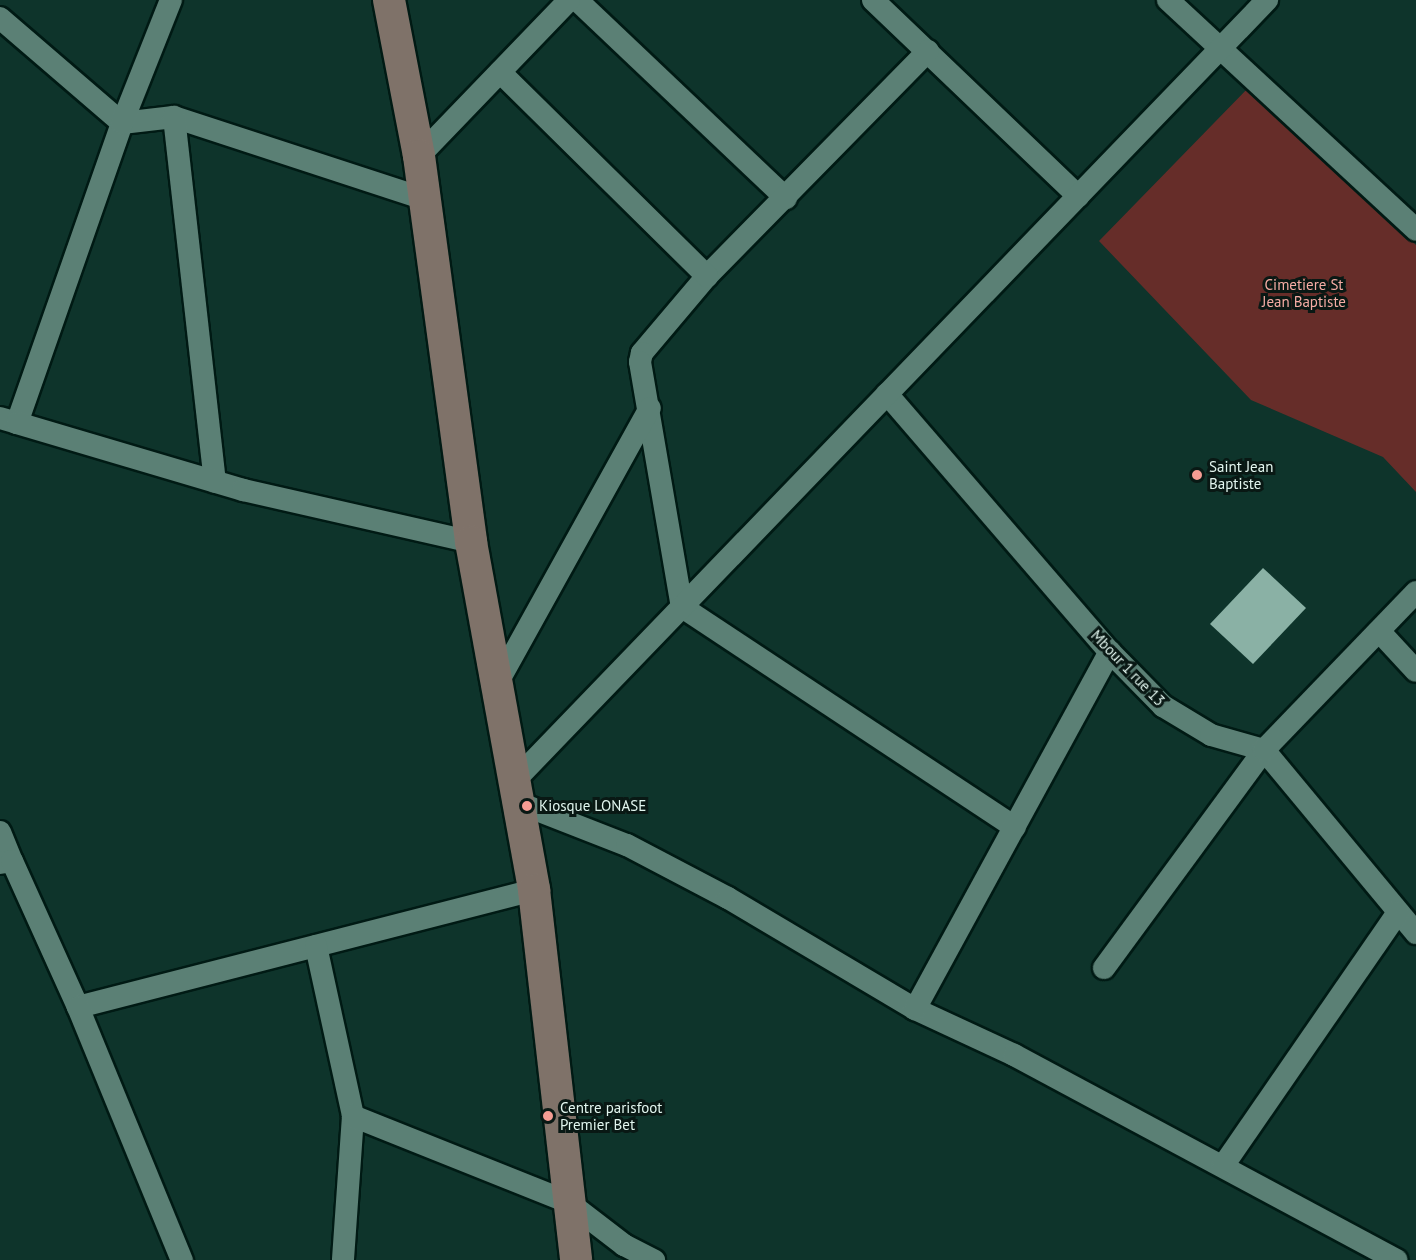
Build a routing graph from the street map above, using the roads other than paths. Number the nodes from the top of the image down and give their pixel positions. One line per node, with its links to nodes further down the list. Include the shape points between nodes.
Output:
1 (171, 0): 13 (street)
2 (389, 0): 14 (street)
3 (569, 0): 11 (street)
4 (577, 0): 16 (street)
5 (873, 0): 10 (street)
6 (1168, 0): 9 (street)
7 (1267, 0): 9 (street)
8 (0, 18): 13 (street)
9 (1220, 49): 15 (street); 18 (street)
10 (928, 51): 15 (street); 16 (street)
11 (500, 72): 14 (street); 19 (street)
12 (174, 117): 13 (street); 17 (street); 23 (street)
13 (122, 123): 22 (street)
14 (419, 156): 17 (street)
15 (1078, 195): 20 (street)
16 (786, 198): 19 (street)
17 (425, 199): 24 (street)
18 (1416, 230)
19 (707, 276): 21 (street, via 642,352 640,362)
20 (887, 394): 26 (street); 28 (street, Mbour 1 rue 13)
21 (650, 408): 26 (street); 30 (street)
22 (8, 420): 23 (street)
23 (215, 482): 24 (street)
24 (471, 542): 30 (street)
25 (1416, 591): 27 (street)
26 (682, 607): 32 (street); 33 (street)
27 (1379, 630): 29 (street); 31 (street)
28 (1110, 652): 31 (street, Mbour 1 rue 13, via 1163,706 1210,735); 33 (street)
29 (1416, 671)
30 (498, 682): 32 (street)
31 (1264, 750): 37 (street); 40 (street)
32 (518, 790): 36 (street); 42 (street, via 728,898)
33 (1015, 827): 42 (street)
34 (0, 832): 35 (street)
35 (6, 862): 41 (street)
36 (534, 890): 39 (street); 45 (street, via 554,1043)
37 (1398, 912): 38 (street); 44 (street)
38 (1416, 933)
39 (316, 946): 41 (street); 43 (street)
40 (1104, 968)
41 (78, 1006): 46 (street)
42 (915, 1010): 44 (street, via 1014,1055)
43 (353, 1116): 45 (street); 47 (street)
44 (1223, 1166): 50 (street)
45 (568, 1202): 48 (street); 49 (street, via 624,1245)
46 (182, 1260)
47 (343, 1260)
48 (576, 1260)
49 (654, 1260)
50 (1397, 1260)

